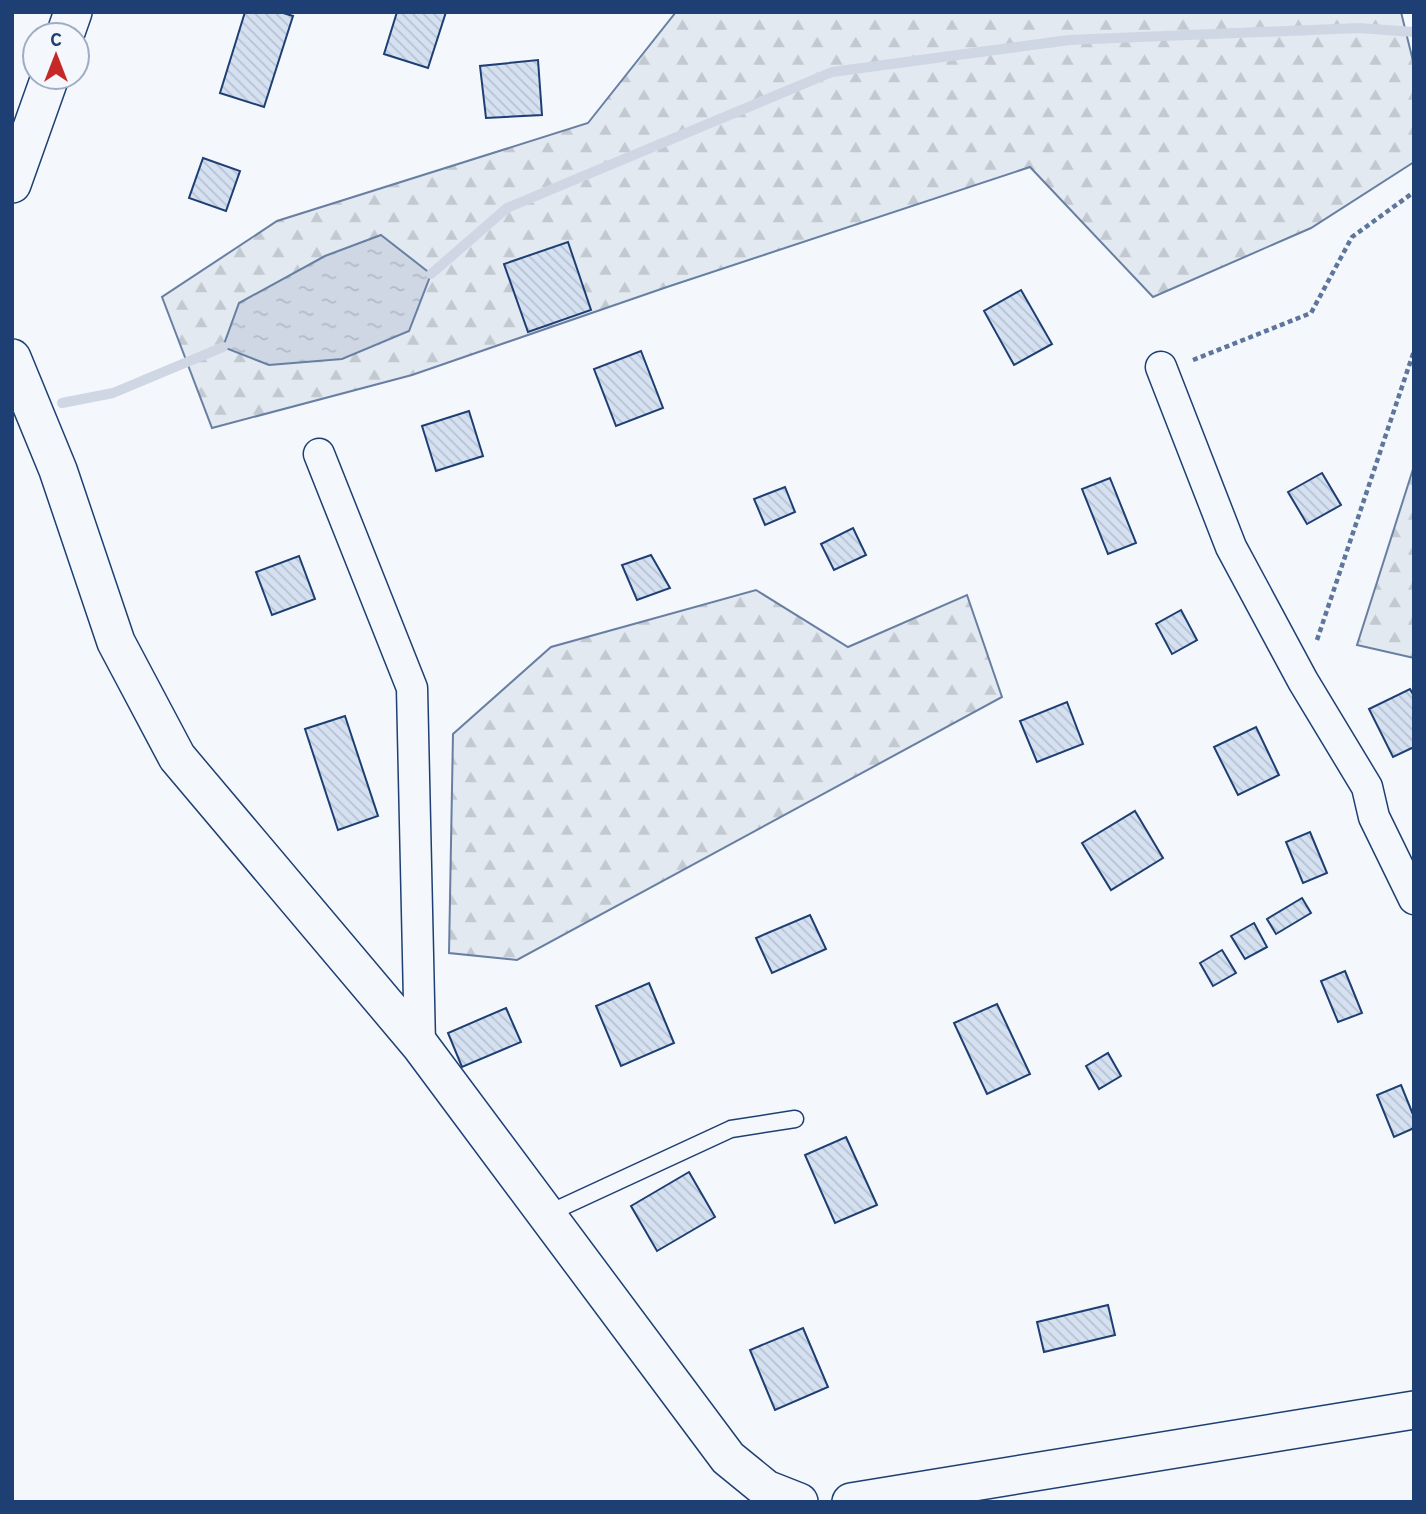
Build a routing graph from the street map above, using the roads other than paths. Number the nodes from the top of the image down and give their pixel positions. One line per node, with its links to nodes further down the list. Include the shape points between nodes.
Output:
1 (45, 91): 2 (street)
2 (12, 184)
3 (12, 358): 7 (street, via 58,470 116,642 177,757)
4 (1161, 367): 6 (street, via 1231,547 1367,787 1374,817)
5 (319, 454): 7 (street, via 412,688)
6 (1414, 899)
7 (420, 1045): 9 (street)
8 (795, 1119): 9 (lane, via 731,1129)
9 (545, 1215): 11 (street, via 728,1458 766,1489)
10 (1414, 1410): 12 (street)
11 (799, 1502)
12 (851, 1502)

